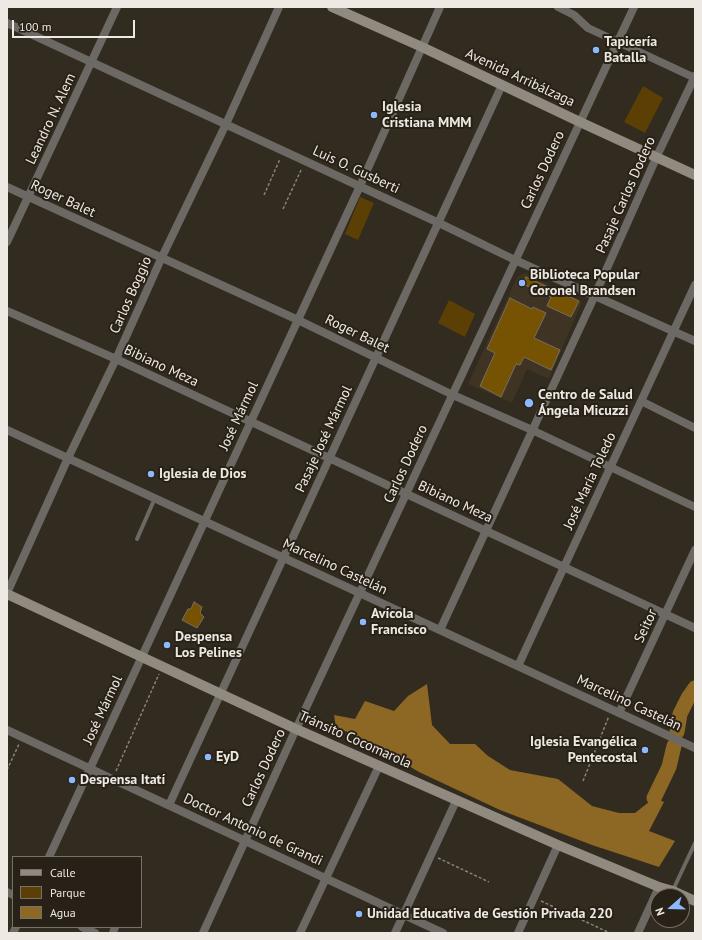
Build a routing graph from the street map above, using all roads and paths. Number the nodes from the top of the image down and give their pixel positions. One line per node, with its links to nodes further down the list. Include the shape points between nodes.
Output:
1 (117, 7): 10 (street, Leandro N. Alem)
2 (279, 7): 14 (street, Carlos Boggio)
3 (332, 7): 9 (street, Avenida Arribálzaga)
4 (440, 7): 9 (street, José Mármol)
5 (558, 7): 8 (street, via 574,15 588,28)
6 (634, 7): 8 (street, Carlos Dodero)
7 (7, 23): 10 (street, Luis O. Gusberti)
8 (617, 42): 11 (street); 13 (street, Carlos Dodero)
9 (422, 47): 12 (street, Avenida Arribálzaga); 19 (street, José Mármol)
10 (92, 63): 14 (street, Luis O. Gusberti); 22 (street, Leandro N. Alem)
11 (695, 77): 16 (street, Pasaje Carlos Dodero)
12 (502, 85): 13 (street, Avenida Arribálzaga); 24 (street, Pasaje José Mármol)
13 (580, 122): 16 (street, Avenida Arribálzaga); 27 (street, Carlos Dodero)
14 (226, 124): 15 (street, Luis O. Gusberti); 26 (street, Carlos Boggio)
15 (284, 152): 17 (street, Luis O. Gusberti); 21 (path)
16 (656, 156): 18 (street, Avenida Arribálzaga); 29 (street, Pasaje Carlos Dodero)
17 (305, 161): 19 (street, Luis O. Gusberti); 23 (path)
18 (695, 175)
19 (360, 186): 24 (street, Luis O. Gusberti); 31 (street, José Mármol)
20 (7, 187): 22 (street, Roger Balet)
21 (264, 195)
22 (28, 197): 25 (street, Leandro N. Alem); 26 (street, Roger Balet)
23 (283, 209)
24 (439, 223): 27 (street, Luis O. Gusberti); 34 (street, Pasaje José Mármol)
25 (7, 242)
26 (161, 259): 31 (street, Roger Balet); 35 (street, Carlos Boggio)
27 (515, 260): 29 (street, Luis O. Gusberti); 36 (street, Carlos Dodero)
28 (695, 285): 32 (street, José María Toledo)
29 (595, 295): 32 (street, Luis O. Gusberti); 41 (street, Pasaje Carlos Dodero)
30 (7, 311): 35 (street, Bibiano Meza)
31 (298, 320): 34 (street, Roger Balet); 38 (street, José Mármol)
32 (674, 331): 33 (street, Luis O. Gusberti); 37 (street, José María Toledo)
33 (695, 341)
34 (376, 358): 36 (street, Roger Balet); 43 (street, Pasaje José Mármol)
35 (116, 359): 38 (street, Bibiano Meza); 42 (street, Carlos Boggio)
36 (453, 395): 41 (street, Roger Balet); 45 (street, Carlos Dodero)
37 (641, 401): 39 (street); 44 (street, José María Toledo)
38 (250, 421): 43 (street, Bibiano Meza); 48 (street, José Mármol)
39 (695, 428)
40 (7, 430): 42 (street, Marcelino Castelán)
41 (532, 430): 44 (street, Roger Balet); 49 (street, Pasaje Carlos Dodero)
42 (68, 458): 46 (street, Marcelino Castelán); 55 (street, Carlos Boggio)
43 (329, 458): 45 (street, Bibiano Meza); 52 (street, Pasaje José Mármol)
44 (612, 467): 47 (street, Roger Balet); 53 (street, José María Toledo)
45 (407, 494): 49 (street, Bibiano Meza); 54 (street, Carlos Dodero)
46 (155, 498): 48 (street, Marcelino Castelán); 50 (lane)
47 (695, 506)
48 (206, 521): 52 (street, Marcelino Castelán); 59 (street, José Mármol)
49 (485, 530): 53 (street, Bibiano Meza); 58 (street, Pasaje Carlos Dodero)
50 (137, 539)
51 (695, 550): 56 (street, Seitor)
52 (283, 558): 54 (street, Marcelino Castelán); 62 (street, Pasaje José Mármol)
53 (564, 567): 56 (street, Bibiano Meza); 60 (street, José María Toledo)
54 (360, 593): 58 (street, Marcelino Castelán); 64 (street, Carlos Dodero)
55 (7, 594): 59 (street, Tránsito Cocomarola)
56 (666, 614): 57 (street, Bibiano Meza); 63 (street, Seitor)
57 (695, 628)
58 (440, 630): 60 (street, Marcelino Castelán)
59 (142, 658): 61 (street, Tránsito Cocomarola); 69 (street, José Mármol)
60 (518, 666): 63 (street, Marcelino Castelán)
61 (162, 667): 62 (street, Tránsito Cocomarola); 71 (path)
62 (221, 693): 64 (street, Tránsito Cocomarola); 74 (street, Pasaje José Mármol)
63 (615, 711): 67 (street, Marcelino Castelán); 72 (path)
64 (296, 729): 68 (street, Tránsito Cocomarola); 75 (street, Carlos Dodero)
65 (7, 730): 66 (street, Doctor Antonio de Grandi)
66 (22, 737): 69 (street, Doctor Antonio de Grandi); 70 (path)
67 (695, 748)
68 (379, 766): 73 (street, Tránsito Cocomarola); 80 (street)
69 (91, 769): 71 (street, Doctor Antonio de Grandi); 79 (street, José Mármol)
70 (7, 770)
71 (113, 779): 74 (street, Doctor Antonio de Grandi)
72 (583, 781)
73 (456, 801): 77 (street, Tránsito Cocomarola); 78 (street)
74 (169, 805): 75 (street, Doctor Antonio de Grandi)
75 (244, 841): 80 (street, Doctor Antonio de Grandi); 89 (street, Carlos Dodero)
76 (695, 843): 84 (lane)
77 (558, 845): 82 (street, Tránsito Cocomarola); 85 (street)
78 (432, 855): 81 (path); 86 (street)
79 (49, 856)
80 (326, 878): 86 (street, Doctor Antonio de Grandi); 90 (street)
81 (489, 882)
82 (659, 887): 83 (street, Tránsito Cocomarola); 95 (street)
83 (662, 888)
84 (674, 888)
85 (534, 898): 93 (street); 94 (path)
86 (403, 915): 91 (street); 92 (street, Doctor Antonio de Grandi)
87 (84, 928): 88 (street)
88 (95, 933)
89 (203, 933)
90 (300, 933)
91 (395, 933)
92 (443, 933)
93 (518, 933)
94 (610, 933)
95 (638, 933)

